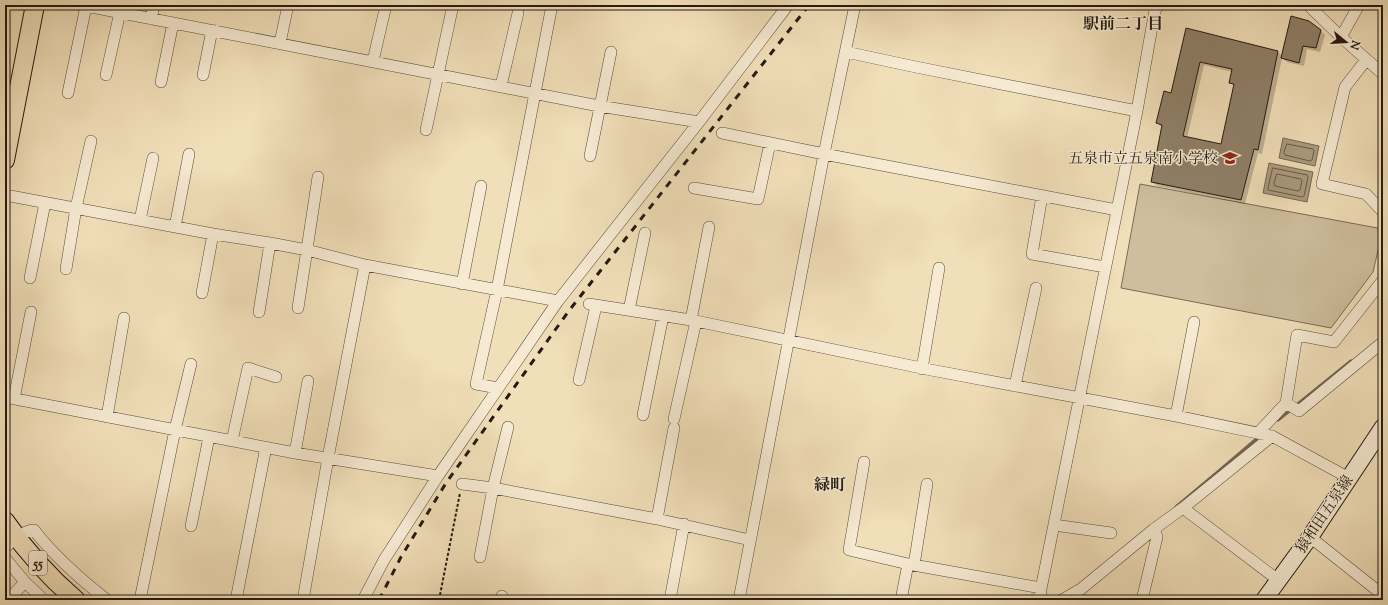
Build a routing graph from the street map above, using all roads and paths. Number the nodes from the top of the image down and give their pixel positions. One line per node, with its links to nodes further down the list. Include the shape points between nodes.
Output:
1 (35, 5): 43 (main road)
2 (84, 5): 13 (street); 30 (street)
3 (154, 5): 15 (street)
4 (288, 5): 19 (street)
5 (386, 5): 23 (street)
6 (453, 5): 24 (street)
7 (552, 5): 31 (street)
8 (788, 5): 34 (street)
9 (856, 5): 21 (street)
10 (1159, 5): 33 (street, via 1155,10)
11 (1308, 5): 18 (street)
12 (1359, 5): 18 (street)
13 (120, 12): 15 (street); 26 (street)
14 (518, 13): 29 (street)
15 (151, 19): 16 (street)
16 (173, 23): 17 (street); 28 (street)
17 (212, 30): 19 (street); 27 (street)
18 (1341, 38): 22 (street)
19 (280, 44): 23 (street)
20 (611, 52): 32 (street)
21 (846, 52): 33 (street); 40 (street)
22 (1366, 60): 25 (street); 52 (street, via 1345,87 1322,184 1366,194)
23 (373, 61): 24 (street)
24 (437, 74): 29 (street); 35 (street)
25 (1383, 74)
26 (106, 75)
27 (203, 75)
28 (161, 82)
29 (501, 86): 31 (street)
30 (68, 93)
31 (534, 93): 32 (street); 68 (street)
32 (599, 106): 34 (street); 41 (street)
33 (1137, 110): 51 (street)
34 (699, 122): 70 (street)
35 (426, 130)
36 (722, 133): 38 (street)
37 (90, 141): 50 (street)
38 (770, 143): 40 (street); 46 (street, via 758,199)
39 (189, 154): 54 (street)
40 (824, 154): 48 (street); 79 (street)
41 (590, 156)
42 (153, 158): 53 (street)
43 (5, 160)
44 (318, 177): 59 (street)
45 (481, 186): 66 (street)
46 (694, 188)
47 (5, 195): 49 (street)
48 (1042, 196): 51 (street); 61 (street, via 1032,254)
49 (45, 203): 50 (street); 64 (street)
50 (76, 208): 53 (street); 63 (street)
51 (1117, 210): 61 (street)
52 (1383, 212)
53 (140, 220): 54 (street)
54 (175, 227): 57 (street)
55 (709, 227): 77 (street)
56 (645, 233): 72 (street)
57 (213, 234): 58 (street); 69 (street)
58 (270, 243): 59 (street); 74 (street)
59 (307, 250): 60 (street); 71 (street)
60 (365, 265): 66 (street); 103 (street)
61 (1105, 267): 89 (street)
62 (939, 268): 82 (street)
63 (66, 269)
64 (30, 278)
65 (1383, 280): 90 (street, via 1334,342 1297,335)
66 (462, 284): 68 (street)
67 (1036, 288): 86 (street)
68 (497, 290): 70 (street); 87 (street, via 476,384)
69 (202, 293)
70 (558, 301): 87 (street)
71 (298, 308)
72 (629, 310): 75 (street); 84 (street, via 593,305)
73 (31, 312): 88 (street)
74 (259, 312)
75 (663, 316): 77 (street); 91 (street)
76 (124, 318): 93 (street)
77 (694, 320): 79 (street); 111 (street)
78 (1194, 322): 92 (street)
79 (789, 341): 82 (street); 119 (street)
80 (1383, 342): 90 (street, via 1299,411)
81 (191, 364): 96 (street)
82 (922, 369): 86 (street)
83 (276, 377): 100 (street, via 248,368)
84 (579, 380)
85 (308, 381): 102 (street)
86 (1015, 386): 89 (street)
87 (498, 388): 105 (street)
88 (10, 398): 93 (street)
89 (1080, 398): 92 (street); 114 (street)
90 (1286, 403): 97 (street)
91 (643, 414)
92 (1176, 416): 97 (street)
93 (107, 417): 96 (street)
94 (508, 427): 109 (street)
95 (1383, 427): 106 (main road, 猿和田五泉線)
96 (175, 430): 99 (street); 132 (street)
97 (1258, 433): 98 (street)
98 (1272, 436): 106 (street); 110 (street)
99 (209, 437): 100 (street); 115 (street)
100 (232, 441): 101 (street)
101 (266, 447): 102 (street); 133 (street)
102 (295, 453): 103 (street)
103 (328, 458): 105 (street); 134 (street)
104 (864, 462): 123 (street, via 848,550)
105 (438, 476): 135 (street, via 384,560)
106 (1349, 478): 118 (main road, 猿和田五泉線)
107 (462, 484): 109 (street); 136 (path)
108 (927, 484): 123 (street)
109 (493, 488): 111 (street); 121 (street)
110 (1183, 508): 116 (street); 124 (street)
111 (657, 519): 113 (street)
112 (5, 520): 120 (main road, 55)
113 (684, 524): 119 (street); 137 (street)
114 (1054, 525): 117 (street); 127 (street)
115 (191, 526)
116 (1154, 529): 140 (street, via 1081,589); 141 (street, via 1157,537)
117 (1111, 533)
118 (1310, 537): 124 (main road, 猿和田五泉線); 126 (street)
119 (750, 540): 138 (street)
120 (11, 542): 130 (main road, 55, via 28,553); 131 (street, via 28,530 34,530 69,569)
121 (480, 557)
122 (5, 558): 125 (street)
123 (911, 564): 127 (street); 139 (street)
124 (1278, 580): 142 (main road, 猿和田五泉線)
125 (25, 582): 128 (street, via 10,598); 129 (street)
126 (1383, 594)
127 (1040, 596)
128 (5, 597)
129 (44, 600)
130 (76, 600)
131 (107, 600)
132 (140, 600)
133 (236, 600)
134 (303, 600)
135 (363, 600)
136 (439, 600)
137 (670, 600)
138 (739, 600)
139 (901, 600)
140 (1062, 600)
141 (1142, 600)
142 (1264, 600)

